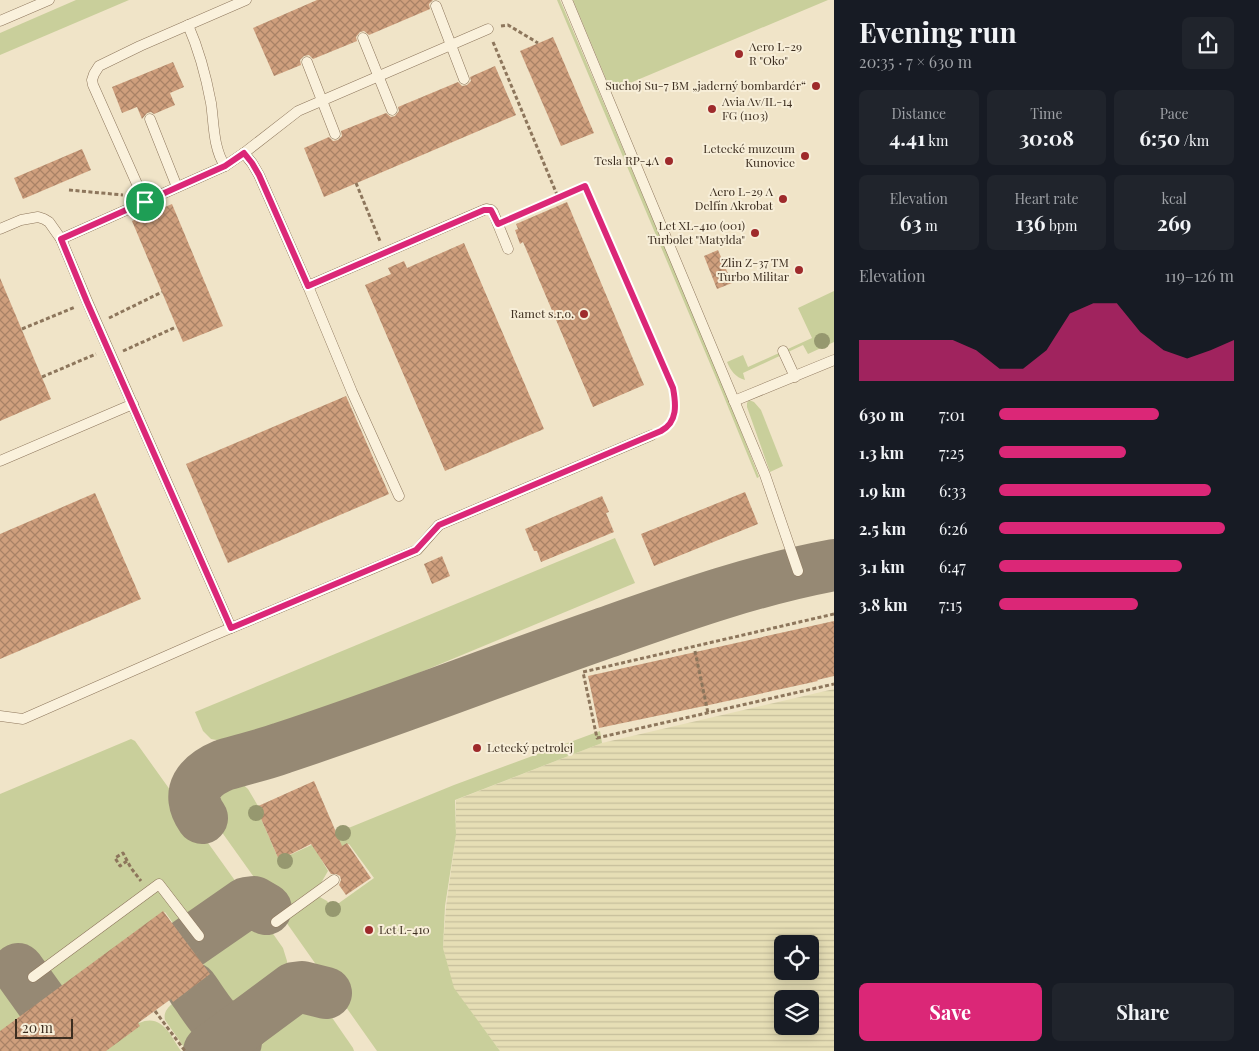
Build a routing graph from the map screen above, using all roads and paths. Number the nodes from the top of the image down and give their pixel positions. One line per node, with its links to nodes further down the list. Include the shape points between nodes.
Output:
1 (49, 0): 5 (lane)
2 (246, 0): 6 (lane)
3 (567, 0): 41 (lane)
4 (436, 6): 10 (lane)
5 (0, 21)
6 (188, 25): 19 (lane, via 203,69 218,152); 24 (lane, via 98,66 92,80)
7 (488, 29): 9 (path, via 508,26); 10 (lane); 23 (path)
8 (363, 38): 12 (lane)
9 (538, 43)
10 (452, 46): 12 (lane); 13 (lane)
11 (307, 62): 14 (lane)
12 (379, 77): 14 (lane); 15 (lane)
13 (464, 79)
14 (322, 101): 17 (lane); 18 (lane, via 298,111)
15 (392, 110)
16 (150, 119): 21 (lane)
17 (335, 134)
18 (244, 153): 19 (lane); 30 (lane, via 259,175)
19 (225, 166): 21 (lane)
20 (356, 183): 29 (path)
21 (178, 187): 24 (lane)
22 (69, 190): 24 (path, via 126,196)
23 (558, 197): 25 (path); 43 (path, via 585,186 673,388 676,402 673,418 664,429)
24 (144, 202): 27 (lane)
25 (498, 224): 28 (lane); 29 (lane, via 491,210 486,209)
26 (0, 229): 27 (lane, via 38,217 49,222)
27 (61, 239): 32 (lane)
28 (508, 249)
29 (385, 253): 30 (lane)
30 (308, 286): 45 (lane)
31 (162, 292): 33 (path)
32 (87, 302): 33 (lane); 35 (path)
33 (97, 324): 37 (lane)
34 (176, 327): 37 (path)
35 (22, 329)
36 (783, 351): 40 (lane)
37 (110, 353): 39 (path); 42 (lane)
38 (834, 360): 40 (lane)
39 (42, 377)
40 (795, 377): 41 (lane)
41 (734, 401): 46 (lane, via 765,475)
42 (133, 404): 44 (lane); 48 (lane)
43 (652, 435): 48 (lane, via 439,525 416,550)
44 (0, 460)
45 (400, 496)
46 (798, 571)
47 (834, 614): 51 (path, via 584,672 598,738)
48 (231, 628): 52 (lane, via 23,719)
49 (695, 651): 51 (path)
50 (834, 684): 51 (path)
51 (708, 713)
52 (0, 716)
53 (127, 862): 55 (path)
54 (334, 880): 56 (lane)
55 (148, 892): 57 (lane, via 159,884); 58 (lane)
56 (276, 922)
57 (199, 936)
58 (33, 977)
59 (155, 1011): 60 (path)
60 (185, 1051)

